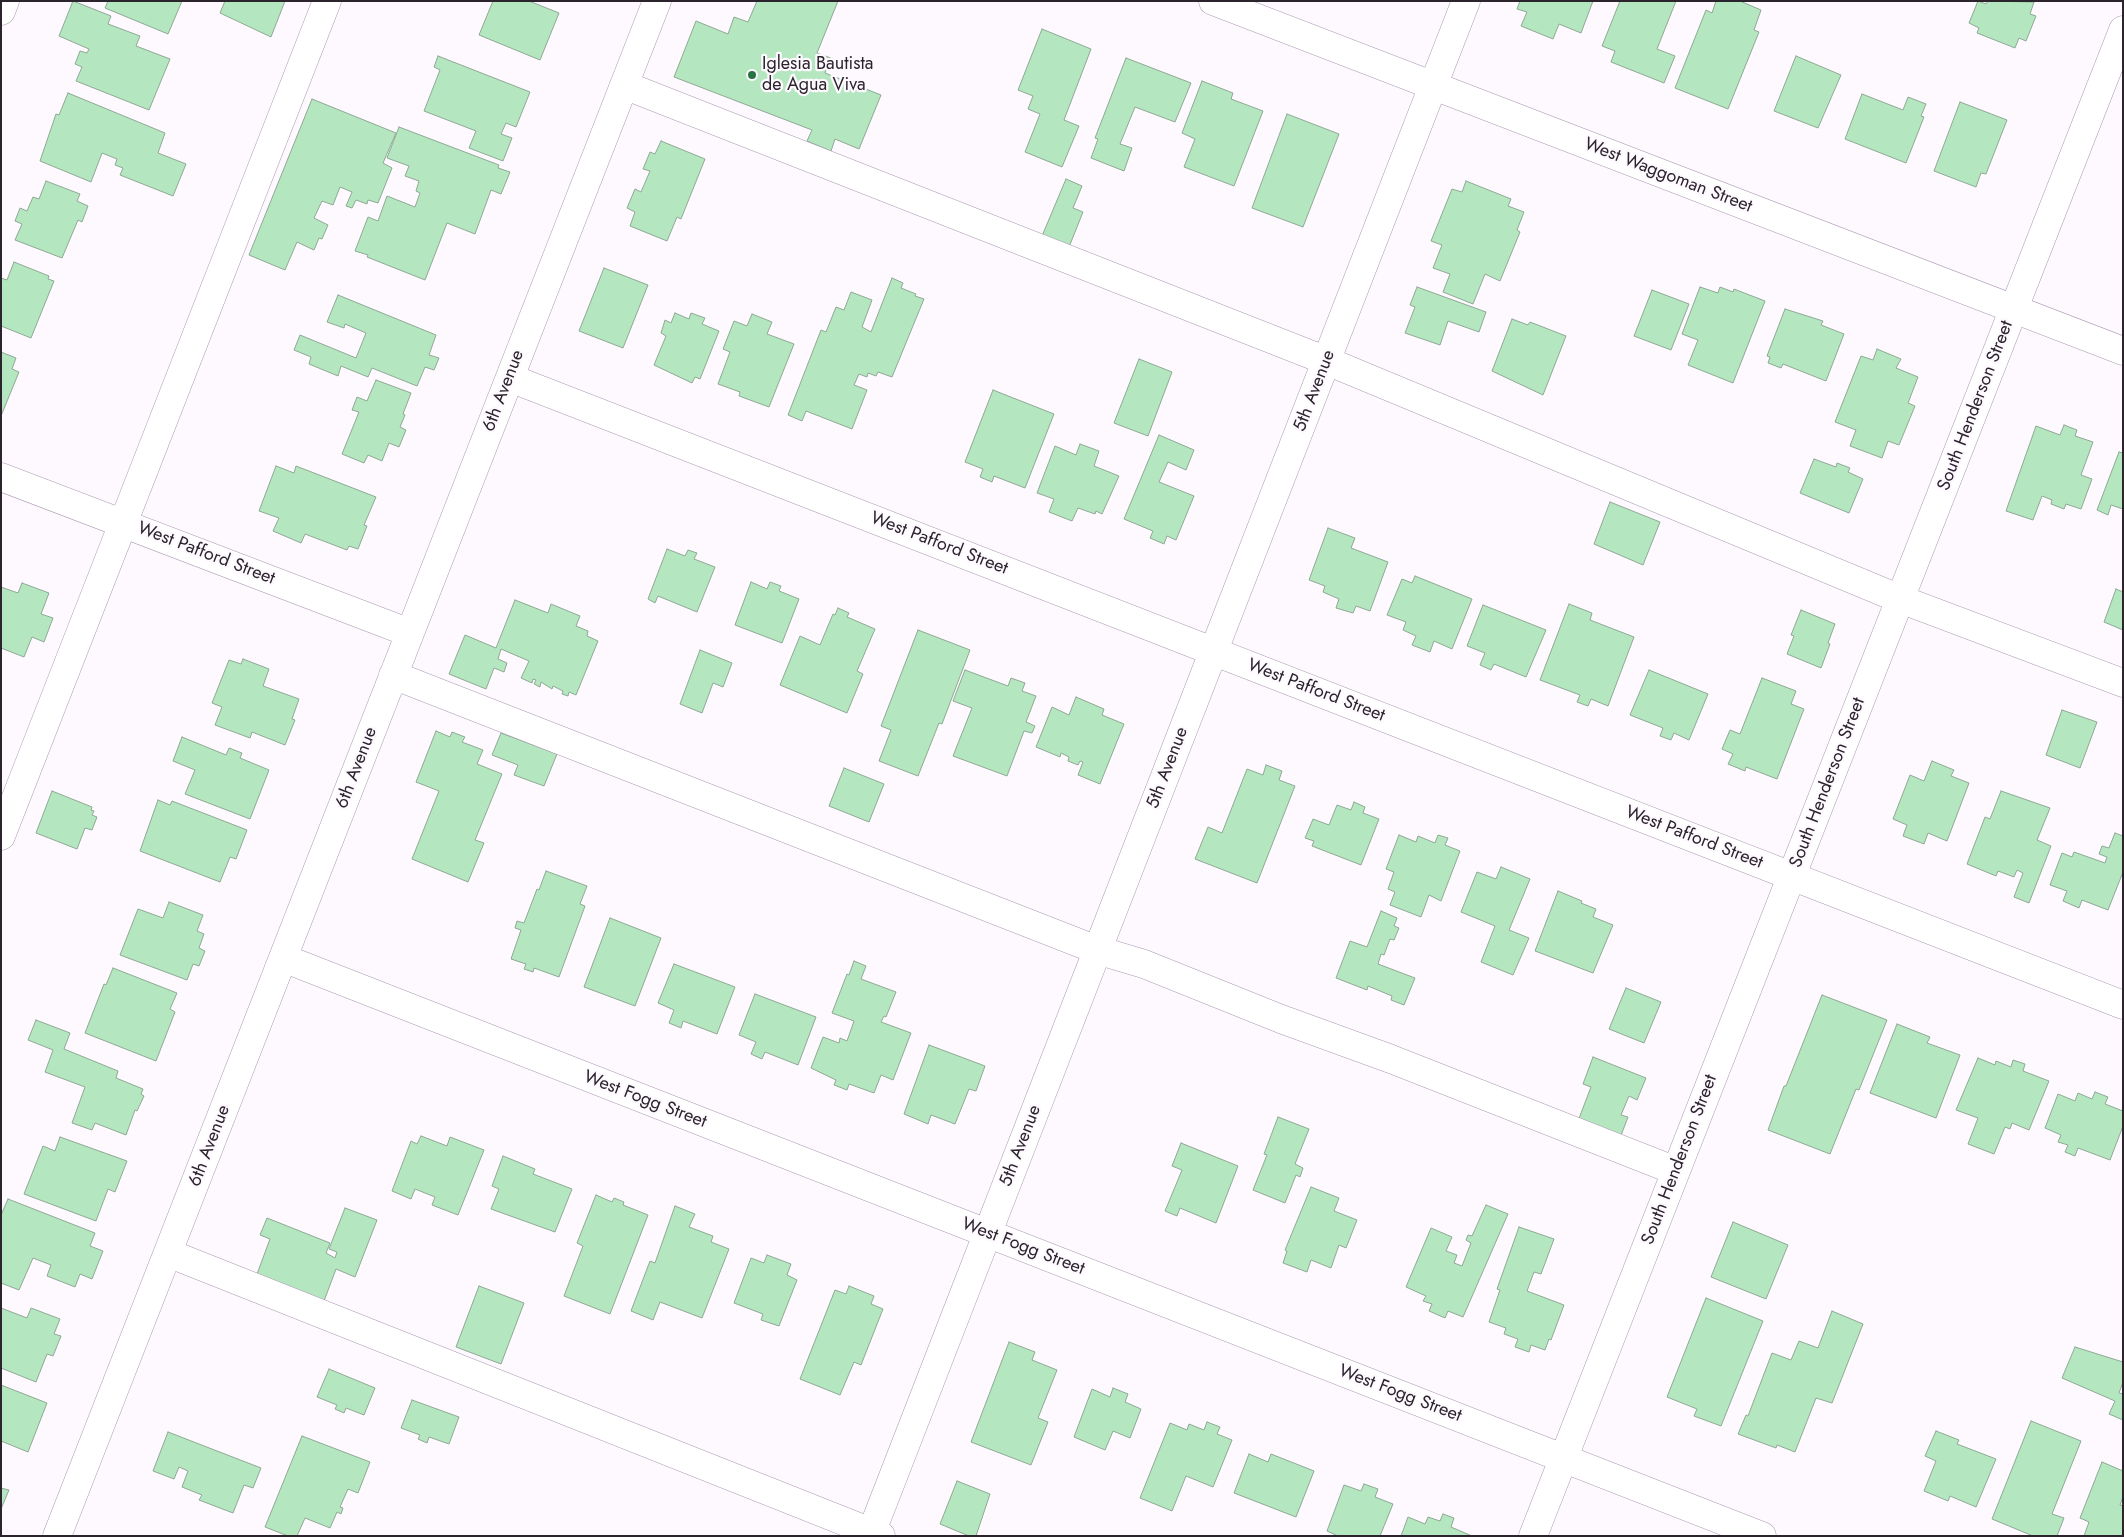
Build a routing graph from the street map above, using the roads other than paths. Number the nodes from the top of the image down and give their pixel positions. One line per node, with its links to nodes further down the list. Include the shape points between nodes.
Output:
1 (5, 1): 6 (street)
2 (327, 1): 15 (street)
3 (657, 1): 8 (street, 6th Avenue)
4 (1213, 1): 9 (street, West Waggoman Street)
5 (1466, 1): 9 (street, 5th Avenue)
6 (1, 11)
7 (2123, 30): 10 (street, South Henderson Street)
8 (624, 85): 12 (street); 13 (street, 6th Avenue)
9 (1433, 86): 10 (street, West Waggoman Street); 12 (street, 5th Avenue)
10 (2014, 309): 11 (street, West Waggoman Street); 16 (street, South Henderson Street)
11 (2123, 351)
12 (1327, 361): 16 (street); 18 (street, 5th Avenue)
13 (510, 378): 17 (street, 6th Avenue); 18 (street, West Pafford Street)
14 (1, 477): 15 (street, West Pafford Street)
15 (123, 522): 17 (street, West Pafford Street); 21 (street)
16 (1900, 599): 20 (street); 22 (street, South Henderson Street)
17 (410, 633): 19 (street, 6th Avenue)
18 (1214, 651): 22 (street, West Pafford Street); 23 (street, 5th Avenue)
19 (393, 675): 23 (street); 24 (street, 6th Avenue)
20 (2123, 683)
21 (1, 836)
22 (1791, 876): 25 (street, West Pafford Street); 26 (street, South Henderson Street)
23 (1097, 950): 26 (street, via 1144,964); 27 (street, 5th Avenue)
24 (283, 958): 27 (street, West Fogg Street); 28 (street, 6th Avenue)
25 (2123, 1006)
26 (1676, 1171): 29 (street, South Henderson Street)
27 (987, 1233): 29 (street, West Fogg Street); 30 (street, 5th Avenue)
28 (168, 1253): 30 (street); 31 (street, 6th Avenue)
29 (1563, 1458): 32 (street, South Henderson Street); 33 (street, West Fogg Street)
30 (874, 1535)
31 (57, 1536)
32 (1533, 1536)
33 (1762, 1536)

